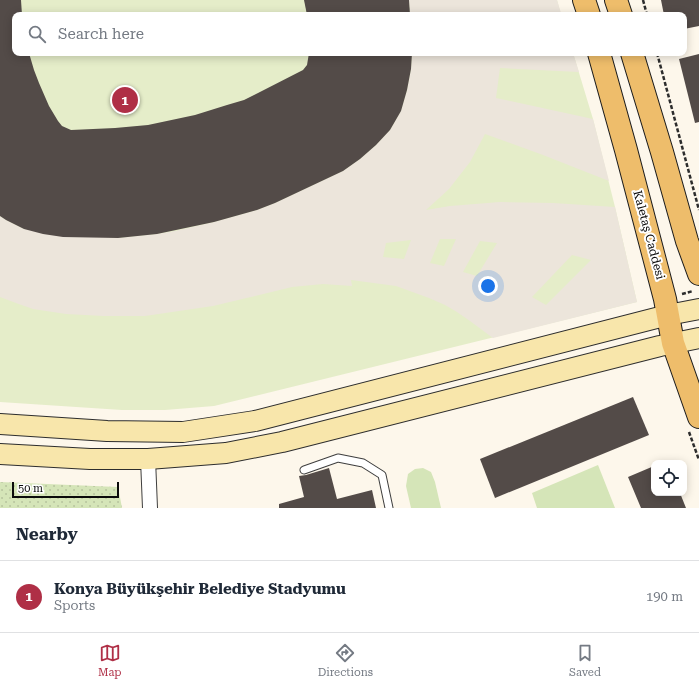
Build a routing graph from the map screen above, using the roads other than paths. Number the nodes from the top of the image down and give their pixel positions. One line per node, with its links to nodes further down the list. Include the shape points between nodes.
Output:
1 (584, 0): 3 (main road)
2 (616, 0): 4 (main road)
3 (588, 12)
4 (620, 12)
5 (600, 56): 10 (main road, Kaletaş Caddesi)
6 (633, 56): 7 (main road, via 662,152)
7 (693, 240): 8 (main road)
8 (699, 274)
9 (699, 308): 10 (street)
10 (668, 315): 12 (main road, Kaletaş Caddesi); 14 (street, via 241,423 183,432 107,431)
11 (699, 338): 12 (street)
12 (673, 343): 13 (main road, Kaletaş Caddesi); 16 (street, via 282,442 226,453)
13 (699, 417)
14 (0, 424)
15 (0, 454): 16 (street)
16 (148, 459): 18 (street)
17 (304, 470): 19 (lane, via 338,458 363,463 382,475)
18 (150, 508)
19 (389, 508)

